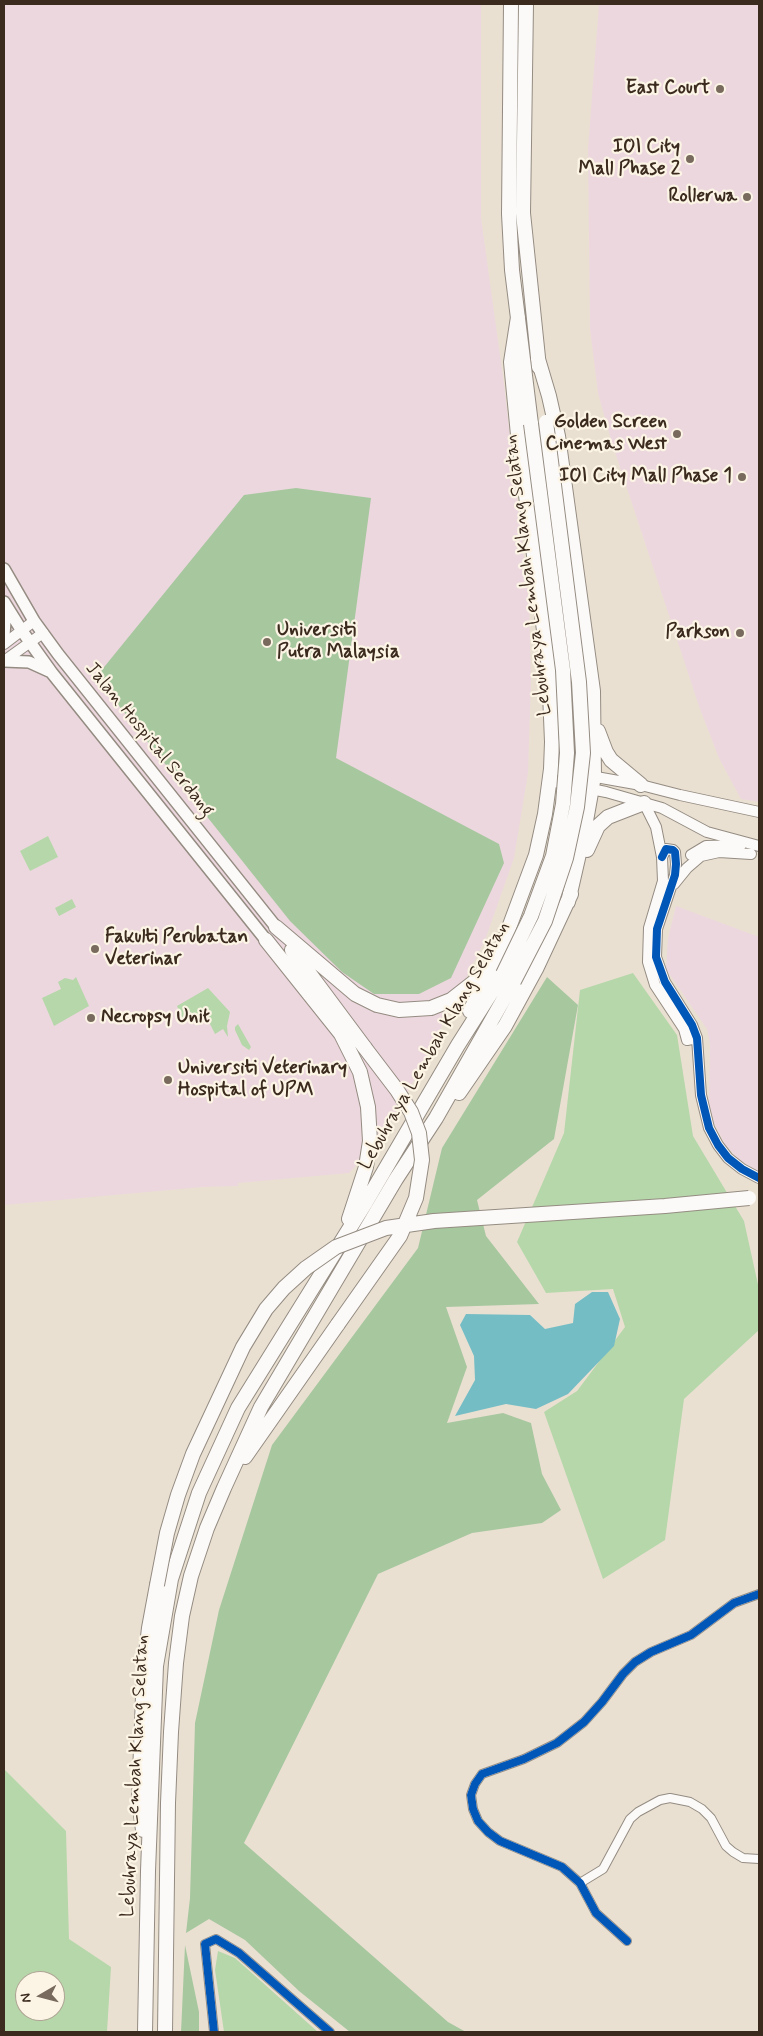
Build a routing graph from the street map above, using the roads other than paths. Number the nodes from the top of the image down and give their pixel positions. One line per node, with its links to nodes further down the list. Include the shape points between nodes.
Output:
1 (504, 4): 4 (highway)
2 (511, 4): 4 (highway, Lebuhraya Lembah Klang Selatan)
3 (526, 4): 6 (highway, Lebuhraya Lembah Klang Selatan, via 523,214)
4 (510, 21): 5 (highway, Lebuhraya Lembah Klang Selatan, via 508,214)
5 (518, 317): 18 (highway, via 511,362 549,668); 32 (highway, Lebuhraya Lembah Klang Selatan, bridge, via 563,670 567,753 563,804 553,856)
6 (538, 359): 17 (highway, via 550,396 567,492); 32 (highway, Lebuhraya Lembah Klang Selatan, bridge, via 579,682 583,754 578,807 566,858 545,921)
7 (4, 569): 9 (main road, Jalan Hospital Serdang)
8 (5, 604): 10 (main road, Jalan Hospital Serdang); 12 (main road)
9 (34, 621): 10 (street); 11 (main road, Jalan Hospital Serdang)
10 (22, 631): 13 (main road, Jalan Hospital Serdang); 14 (street)
11 (43, 633): 13 (street); 28 (main road, Jalan Hospital Serdang)
12 (4, 636)
13 (30, 642): 15 (street); 16 (main road, Jalan Hospital Serdang)
14 (4, 644)
15 (4, 661): 16 (main road, via 29,662)
16 (52, 673): 30 (main road, Jalan Hospital Serdang)
17 (594, 716): 19 (highway); 20 (highway, via 611,760)
18 (551, 775): 19 (street); 31 (highway, via 536,855)
19 (593, 782): 20 (street); 21 (street); 27 (highway)
20 (641, 785): 22 (street)
21 (644, 803): 23 (street, via 662,808 707,832); 24 (street, via 656,827); 27 (highway, via 613,814 598,826)
22 (759, 812)
23 (754, 848): 25 (street, via 724,844 706,846 692,854); 26 (street, via 701,856)
24 (662, 857): 25 (street, via 666,849 675,852); 29 (street, via 663,881)
25 (675, 875): 26 (street)
26 (670, 888): 29 (street)
27 (568, 902): 34 (highway, via 504,1026 463,1088)
28 (276, 927): 31 (highway, via 355,994 377,1005 400,1010 431,1008 451,1000 474,982); 38 (highway, bridge, via 411,1112 419,1133 422,1160 416,1198 400,1236)
29 (653, 928): 35 (street, via 656,957 665,982 692,1025 701,1095 709,1128 728,1158)
30 (266, 940): 37 (highway, via 340,1034 360,1072 368,1107 370,1141 366,1167)
31 (500, 952): 33 (highway, via 467,1016)
32 (509, 977): 33 (highway, Lebuhraya Lembah Klang Selatan); 34 (highway, Lebuhraya Lembah Klang Selatan)
33 (458, 1045): 37 (highway, Lebuhraya Lembah Klang Selatan)
34 (436, 1118): 38 (highway, Lebuhraya Lembah Klang Selatan, via 396,1179 261,1407)
35 (759, 1178)
36 (754, 1198): 41 (highway, bridge, via 386,1228 336,1246 284,1288 266,1309 243,1347 193,1454 167,1533 144,1671 139,1800)
37 (344, 1236): 41 (highway, Lebuhraya Lembah Klang Selatan, via 238,1408 199,1493 171,1578 156,1666)
38 (224, 1488): 45 (highway, Lebuhraya Lembah Klang Selatan, via 191,1576 176,1662 168,1803)
39 (759, 1594): 42 (street, via 734,1603 691,1635 635,1662 584,1722 556,1743 524,1760 482,1774 475,1784 471,1795 473,1809 488,1832 500,1841 562,1867)
40 (759, 1859): 42 (street, via 743,1858 726,1846 711,1818 702,1809 690,1802 670,1798 660,1800 630,1819 603,1869)
41 (148, 1871): 44 (highway, Lebuhraya Lembah Klang Selatan)
42 (580, 1882): 43 (street, via 596,1913)
43 (627, 1941)
44 (145, 2032)
45 (165, 2032)
46 (214, 2032): 47 (street, via 205,1944 216,1939 238,1952)
47 (330, 2032)

